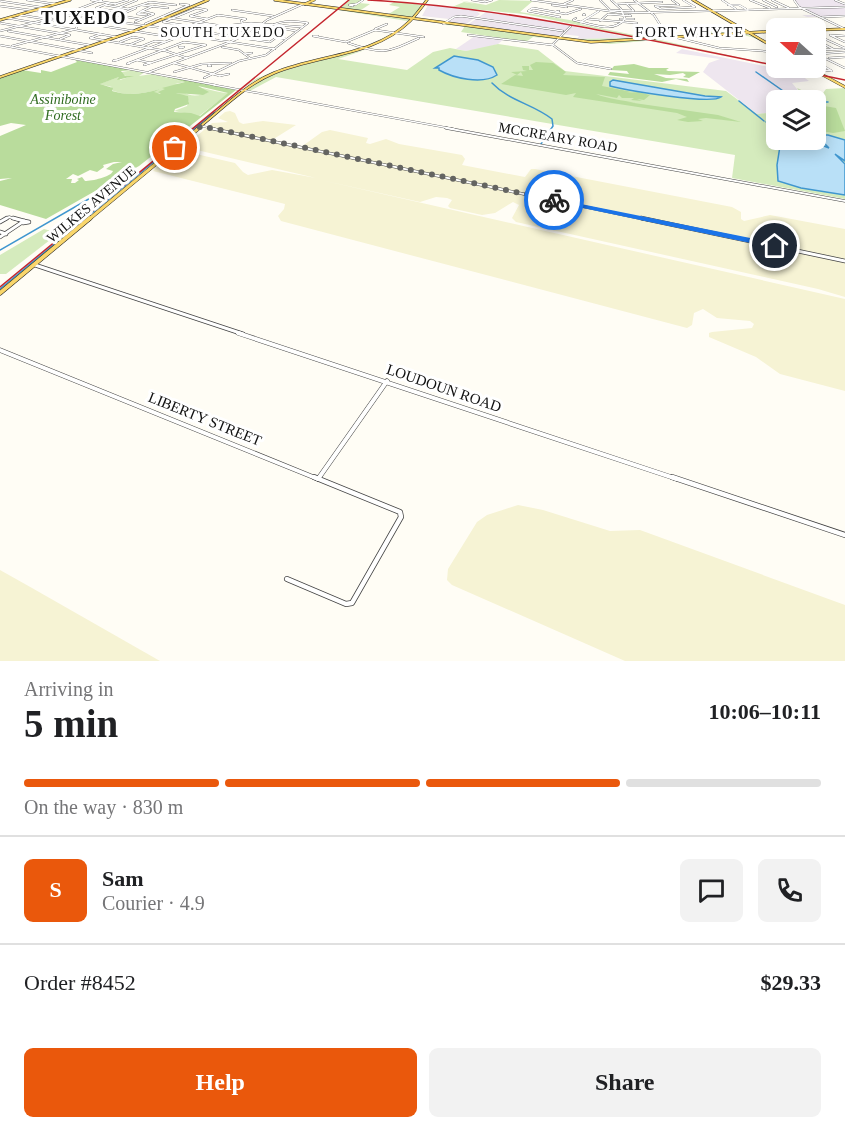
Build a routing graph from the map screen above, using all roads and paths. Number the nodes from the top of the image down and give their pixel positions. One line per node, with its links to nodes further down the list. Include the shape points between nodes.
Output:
1 (15, 0): 35 (street)
2 (27, 0): 42 (street)
3 (91, 0): 32 (street)
4 (120, 0): 5 (street)
5 (127, 0): 43 (street)
6 (137, 0): 55 (street)
7 (207, 0): 98 (main road)
8 (275, 0): 44 (main road)
9 (279, 0): 44 (main road)
10 (313, 0): 44 (main road)
11 (363, 0): 48 (street)
12 (428, 0): 114 (main road)
13 (471, 0): 14 (street)
14 (492, 0)
15 (531, 0): 33 (street)
16 (536, 0): 33 (street)
17 (562, 0): 34 (street)
18 (600, 0): 84 (street, via 610,10)
19 (611, 0): 45 (street)
20 (646, 0): 40 (street)
21 (658, 0): 22 (street); 37 (street)
22 (674, 0): 51 (street, via 680,5)
23 (683, 0): 60 (street, via 695,8)
24 (694, 0): 78 (main road)
25 (722, 0): 52 (street)
26 (750, 0): 56 (street)
27 (763, 0): 56 (street, via 779,7)
28 (772, 0): 65 (street)
29 (794, 0): 66 (street)
30 (835, 0): 54 (street)
31 (65, 1): 42 (main road)
32 (101, 1): 43 (street); 79 (street)
33 (547, 1): 38 (street); 50 (street)
34 (572, 1): 50 (street)
35 (8, 2): 41 (street); 57 (street)
36 (638, 2): 39 (street); 40 (street); 85 (street); 85 (street)
37 (662, 2): 40 (street); 51 (street)
38 (555, 3): 49 (street); 50 (street)
39 (626, 3): 45 (street); 84 (street, via 634,11)
40 (650, 3)
41 (0, 4): 73 (street)
42 (54, 4): 57 (main road)
43 (109, 4): 55 (street); 67 (street, via 96,8)
44 (305, 4): 87 (main road); 94 (street)
45 (614, 4): 84 (street)
46 (142, 5): 47 (street); 53 (street); 61 (street); 62 (street)
47 (176, 5): 63 (street); 75 (street, via 189,5)
48 (355, 5): 87 (main road, via 352,8)
49 (552, 5): 50 (street); 70 (street)
50 (563, 5): 59 (street)
51 (669, 5): 60 (street); 60 (street, via 655,6)
52 (728, 5): 71 (street); 72 (street)
53 (153, 6): 58 (street); 63 (street)
54 (845, 6): 66 (street)
55 (119, 7): 61 (street)
56 (768, 7): 64 (street)
57 (43, 8): 73 (main road); 79 (street)
58 (150, 8): 68 (street); 74 (street)
59 (582, 8): 77 (street); 80 (street, via 566,15)
60 (675, 8): 82 (street)
61 (128, 9): 62 (street)
62 (133, 9): 92 (street)
63 (168, 9): 68 (street)
64 (772, 9): 65 (street); 72 (street)
65 (790, 9): 66 (street)
66 (802, 9): 100 (street)
67 (106, 10): 79 (street); 92 (street)
68 (164, 10): 75 (street)
69 (232, 10): 94 (street)
70 (544, 10): 80 (street); 88 (street, via 528,11)
71 (737, 10): 72 (street); 78 (street)
72 (748, 10)
73 (31, 11): 86 (main road); 91 (street)
74 (142, 11): 93 (street, via 154,14); 93 (street, via 137,14)
75 (174, 11): 122 (street, via 145,24)
76 (559, 11): 80 (street)
77 (599, 11): 83 (street); 84 (street)
78 (712, 11): 82 (street); 149 (main road)
79 (72, 12): 91 (street)
80 (555, 12): 88 (street)
81 (592, 12): 83 (street)
82 (681, 12): 85 (street); 85 (street); 96 (street)
83 (596, 13): 95 (street)
84 (623, 13): 85 (street); 90 (street); 111 (street); 117 (street, via 608,14)
85 (652, 13): 158 (street)
86 (18, 15): 101 (main road); 105 (street)
87 (379, 15): 103 (main road); 113 (main road)
88 (549, 15): 99 (street)
89 (585, 15): 95 (street)
90 (629, 15)
91 (60, 16): 105 (street); 106 (street)
92 (118, 16): 107 (street)
93 (150, 16): 107 (street)
94 (275, 16): 128 (street)
95 (592, 16): 109 (street)
96 (686, 16)
97 (845, 16): 100 (street)
98 (163, 17): 102 (street); 130 (main road)
99 (557, 17)
100 (821, 17): 137 (street)
101 (6, 18): 115 (main road); 120 (street)
102 (171, 18): 108 (street, via 199,8 207,10 190,16); 118 (street); 132 (street, via 164,22)
103 (406, 18): 114 (main road); 114 (main road)
104 (576, 18): 119 (street, via 573,20)
105 (48, 19): 120 (street); 121 (street)
106 (81, 19): 121 (street); 122 (street, via 95,17)
107 (142, 19): 122 (street)
108 (207, 19): 118 (street); 127 (street, via 218,15 246,19 241,21)
109 (586, 19): 117 (street); 119 (street)
110 (620, 19): 111 (street)
111 (625, 19): 112 (street); 124 (street)
112 (631, 19)
113 (382, 20): 143 (street, via 387,24)
114 (415, 20): 116 (main road); 116 (main road); 155 (main road)
115 (0, 21): 135 (street)
116 (423, 21): 123 (main road)
117 (600, 21): 124 (street)
118 (198, 22): 126 (street); 132 (street)
119 (581, 22): 124 (street, via 612,28)
120 (35, 23): 135 (street); 138 (street)
121 (78, 23): 138 (street); 145 (street)
122 (134, 23): 130 (street)
123 (445, 23): 144 (main road); 147 (street, via 461,16)
124 (622, 23): 125 (street)
125 (633, 23)
126 (210, 24): 133 (street); 160 (street, via 201,28)
127 (243, 24): 128 (street); 133 (street)
128 (262, 24): 129 (street); 154 (street)
129 (271, 24): 131 (street); 136 (street, via 281,19 308,23); 169 (street, via 263,31 280,33)
130 (145, 25): 142 (street); 145 (main road)
131 (284, 25): 136 (street); 146 (street, via 280,28)
132 (189, 26): 142 (street)
133 (221, 26): 148 (street, via 218,28)
134 (571, 26): 147 (street)
135 (21, 27): 141 (street); 151 (street)
136 (303, 27): 146 (street)
137 (843, 28): 139 (main road)
138 (74, 29): 151 (street); 153 (street)
139 (826, 29)
140 (0, 30): 141 (street)
141 (5, 30): 163 (street)
142 (178, 30): 156 (street, via 187,32)
143 (376, 30): 155 (street); 179 (street)
144 (492, 30): 166 (street); 170 (main road)
145 (132, 31): 164 (main road); 167 (street); 174 (street)
146 (298, 31): 172 (street)
147 (563, 31): 170 (street)
148 (240, 32): 154 (street); 160 (street)
149 (747, 32): 152 (main road); 158 (main road); 183 (main road)
150 (766, 32): 152 (main road)
151 (60, 33): 163 (street); 171 (street, via 70,35)
152 (756, 33): 180 (main road)
153 (101, 34): 164 (street); 174 (street, via 90,38)
154 (248, 34): 168 (street); 169 (street)
155 (398, 34): 165 (street); 198 (main road)
156 (184, 35): 167 (street); 176 (street)
157 (468, 35): 166 (street)
158 (671, 35): 170 (main road, via 610,42); 201 (street, via 729,49)
159 (0, 36): 175 (street)
160 (231, 36): 176 (street)
161 (318, 36): 179 (street)
162 (845, 36): 181 (street, via 830,34)
163 (45, 37): 171 (street); 175 (street)
164 (117, 37): 174 (main road)
165 (420, 37): 206 (street); 206 (street)
166 (483, 37): 188 (street)
167 (177, 38): 177 (street)
168 (241, 38): 169 (street, via 270,42); 178 (street)
169 (275, 38): 172 (street)
170 (556, 38): 188 (street)
171 (58, 39): 185 (street)
172 (288, 39): 197 (street)
173 (826, 39): 203 (street)
174 (104, 40): 182 (street); 185 (main road)
175 (28, 41): 191 (street); 196 (street)
176 (221, 41): 178 (street)
177 (167, 42): 192 (street); 195 (street)
178 (230, 42): 187 (street); 197 (street)
179 (346, 42): 198 (street)
180 (766, 42)
181 (845, 42)
182 (118, 43): 186 (street); 186 (street, via 133,37 144,39)
183 (766, 44)
184 (0, 45): 191 (street, MCCREARY ROAD)
185 (88, 45): 196 (main road)
186 (129, 45): 192 (street)
187 (224, 45): 194 (street); 217 (street)
188 (553, 45): 229 (street, via 577,63)
189 (826, 45): 199 (street)
190 (174, 46): 193 (street); 200 (street); 212 (street, via 186,42 206,45)
191 (11, 47): 209 (street, MCCREARY ROAD)
192 (139, 47): 195 (street)
193 (179, 47)
194 (220, 47): 205 (street); 210 (street)
195 (150, 48): 200 (street); 220 (street)
196 (75, 49): 207 (street); 213 (main road)
197 (275, 49): 218 (street)
198 (363, 49): 206 (street); 238 (main road, via 268,76); 238 (main road, via 264,77)
199 (834, 49): 202 (street); 203 (street)
200 (160, 50): 211 (street); 212 (street)
201 (766, 50)
202 (826, 50)
203 (845, 50): 204 (street)
204 (826, 51)
205 (207, 52): 217 (street); 224 (street)
206 (388, 52)
207 (93, 53)
208 (252, 53): 210 (street)
209 (46, 54): 213 (street, MCCREARY ROAD); 216 (main road)
210 (245, 54): 218 (street)
211 (147, 55): 214 (street); 221 (street)
212 (179, 55): 217 (street); 223 (street)
213 (58, 56): 216 (main road); 216 (main road); 230 (street, MCCREARY ROAD)
214 (153, 56)
215 (845, 57): 219 (street)
216 (52, 58): 235 (main road)
217 (189, 58): 224 (street)
218 (250, 58): 225 (street)
219 (826, 58): 228 (street); 228 (street)
220 (117, 60)
221 (135, 60): 222 (street); 223 (street)
222 (129, 63)
223 (152, 63): 226 (street)
224 (173, 63): 227 (street); 230 (street)
225 (233, 63): 227 (street); 232 (street)
226 (144, 65)
227 (184, 67): 231 (street); 232 (street)
228 (844, 67)
229 (611, 69)
230 (152, 72): 238 (street, MCCREARY ROAD)
231 (174, 72)
232 (211, 74): 233 (street); 236 (street)
233 (229, 74)
234 (826, 76): 237 (main road)
235 (0, 77)
236 (206, 77)
237 (845, 87)
238 (244, 90): 239 (main road, WILKES AVENUE); 240 (street, MCCREARY ROAD)
239 (201, 126): 245 (street); 246 (main road, WILKES AVENUE)
240 (845, 201)
241 (0, 222): 243 (street, via 9,217 23,221)
242 (0, 232): 243 (street)
243 (6, 234): 244 (street)
244 (0, 237)
245 (845, 261)
246 (34, 265): 247 (main road, WILKES AVENUE); 249 (street, LOUDOUN ROAD)
247 (0, 293)
248 (0, 350): 250 (street, LIBERTY STREET)
249 (387, 381): 250 (street); 251 (street, LOUDOUN ROAD)
250 (318, 478): 252 (street, LIBERTY STREET, via 400,512 401,517 352,603 346,604)
251 (845, 535)
252 (287, 579)

